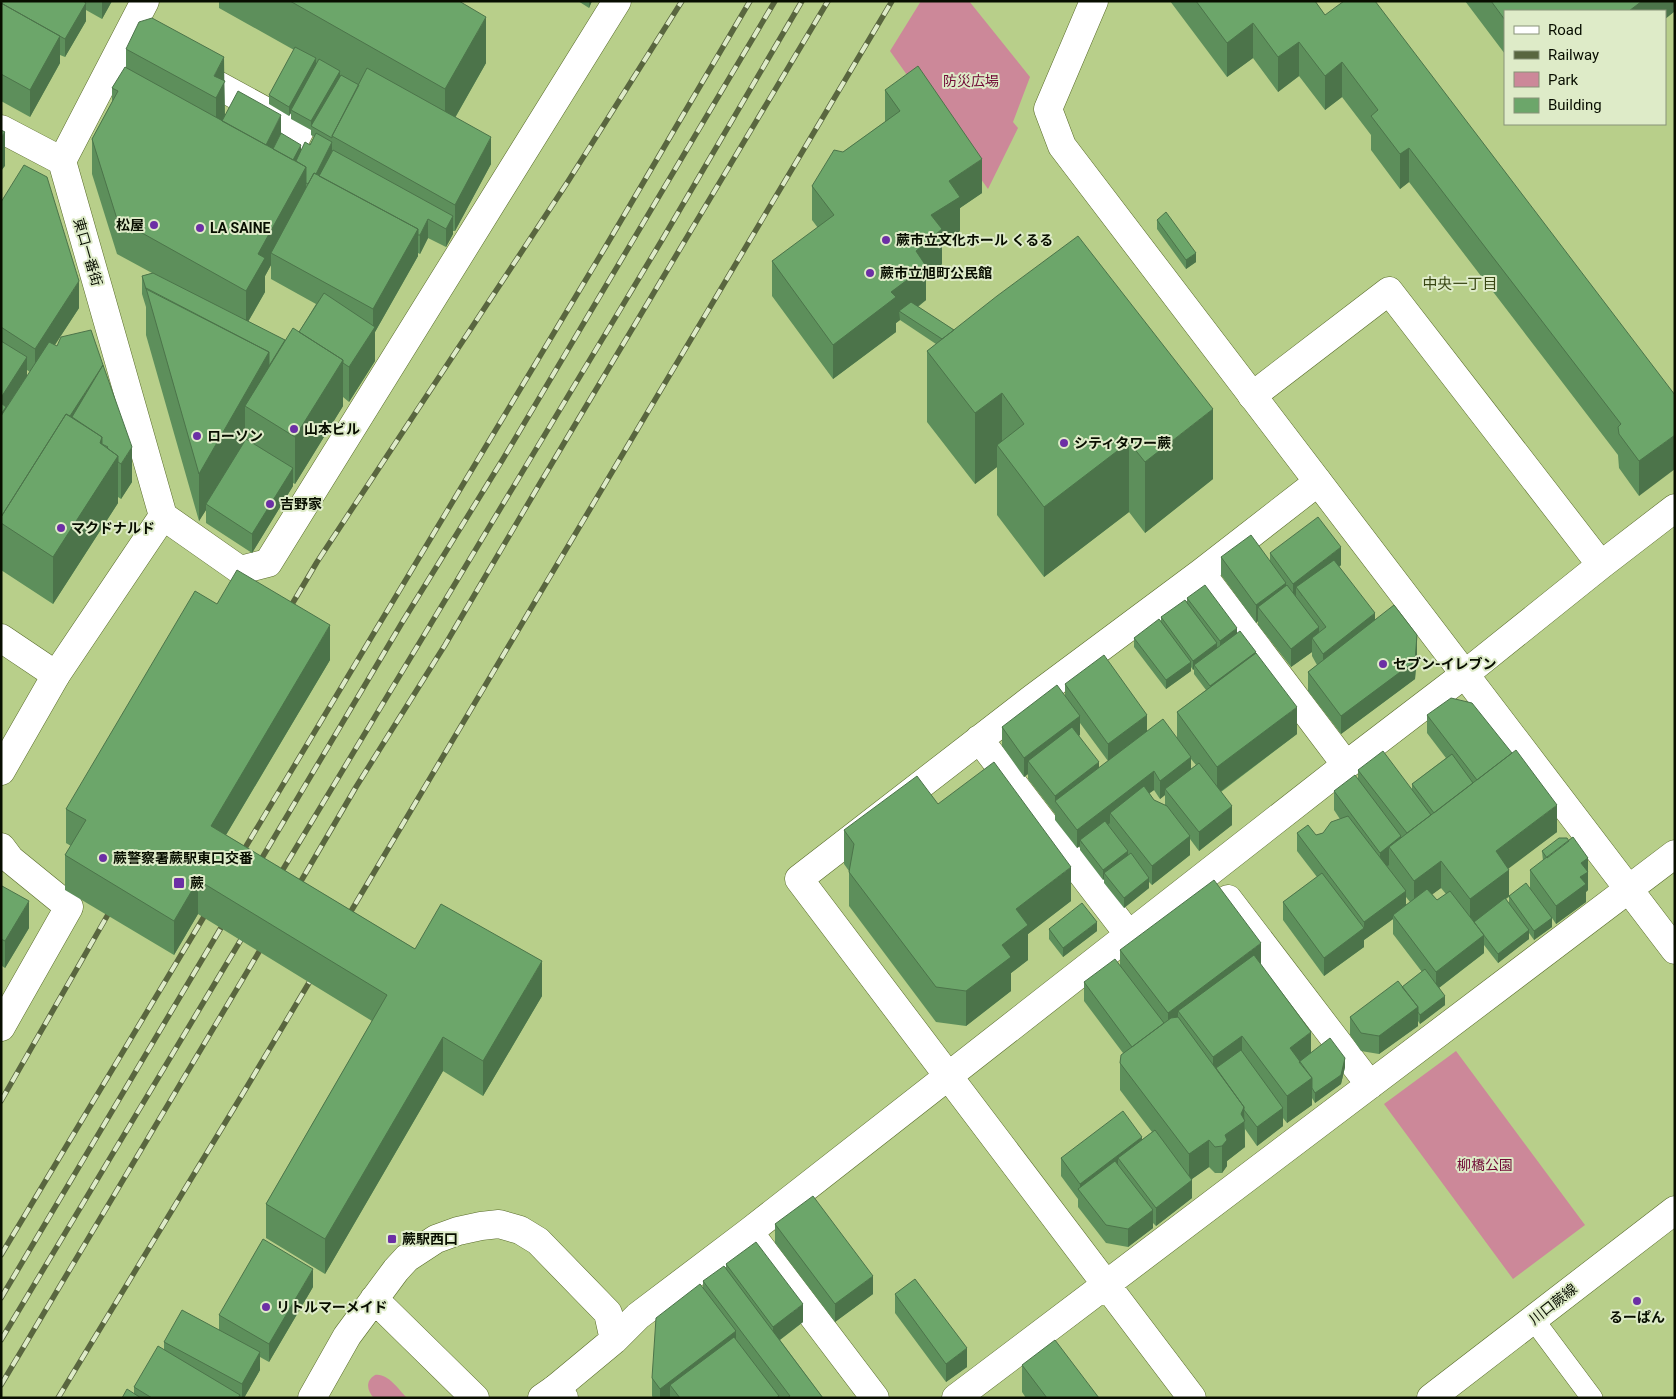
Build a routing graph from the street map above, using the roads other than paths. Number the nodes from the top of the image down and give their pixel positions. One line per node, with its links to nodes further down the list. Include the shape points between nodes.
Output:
1 (145, 1): 7 (street, via 136,39)
2 (618, 1): 11 (street, via 268,563 240,570)
3 (1094, 1): 8 (street, via 1048,110 1062,146)
4 (171, 58): 6 (street, via 300,130)
5 (1, 129): 7 (street)
6 (296, 138)
7 (62, 161): 11 (street, 東口一番街)
8 (1252, 396): 9 (street); 12 (street, via 1389,291)
9 (1318, 482): 13 (street); 15 (street)
10 (1675, 508): 12 (street)
11 (163, 516): 16 (street)
12 (1601, 565): 15 (street)
13 (1202, 573): 17 (street); 18 (street)
14 (1, 638): 16 (street)
15 (1465, 674): 18 (street); 23 (street)
16 (56, 675): 19 (street)
17 (979, 739): 24 (street); 27 (street, via 799,879)
18 (1346, 764): 22 (street)
19 (1, 771)
20 (1, 847): 26 (street, via 10,859 69,907)
21 (1675, 854): 23 (street)
22 (1208, 874): 24 (street); 28 (street)
23 (1630, 889): 25 (street); 28 (street)
24 (1130, 935): 27 (street)
25 (1675, 950)
26 (1, 1027)
27 (949, 1076): 30 (street); 31 (street)
28 (1370, 1085): 31 (street)
29 (1675, 1210): 33 (street, 川口蕨線)
30 (749, 1232): 34 (street, via 638,1316); 38 (street)
31 (1105, 1284): 39 (street); 40 (street)
32 (374, 1299): 34 (street, via 407,1258 421,1248 458,1231 499,1224 520,1230 538,1241 608,1313); 36 (street, via 347,1336); 37 (street)
33 (1533, 1319): 41 (street, 川口蕨線); 42 (lane)
34 (614, 1340): 35 (street)
35 (554, 1395)
36 (312, 1398)
37 (475, 1398)
38 (875, 1398)
39 (956, 1398)
40 (1192, 1398)
41 (1431, 1398)
42 (1592, 1398)

